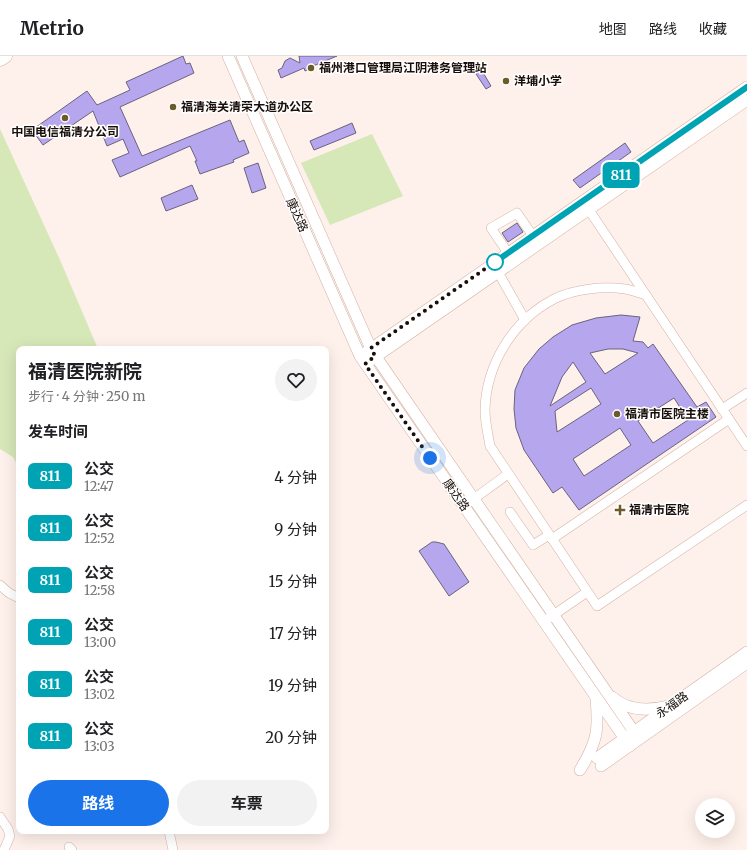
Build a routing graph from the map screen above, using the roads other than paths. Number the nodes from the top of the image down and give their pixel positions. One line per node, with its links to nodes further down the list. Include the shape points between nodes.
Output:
1 (5, 56): 4 (main road)
2 (228, 56): 14 (street, 康达路)
3 (242, 56): 13 (street, 康达路)
4 (0, 59)
5 (747, 87): 7 (street)
6 (747, 100): 7 (street)
7 (586, 205): 8 (street); 10 (street); 11 (street)
8 (533, 236): 9 (street); 9 (street, via 517,213 491,228)
9 (508, 253): 13 (street)
10 (498, 272): 12 (street); 13 (street)
11 (646, 295): 12 (street, via 626,289 579,291 555,299); 16 (street)
12 (525, 320): 19 (street, via 500,352 493,368 486,404 486,430 490,446)
13 (373, 352): 14 (street); 20 (street, 康达路)
14 (363, 360): 22 (street, 康达路)
15 (747, 393): 16 (street)
16 (722, 409): 17 (street)
17 (729, 419): 18 (street); 24 (street)
18 (747, 446)
19 (508, 474): 20 (street); 24 (street)
20 (473, 498): 22 (street); 28 (street, 康达路)
21 (747, 505): 26 (street, via 597,606)
22 (464, 506): 29 (street, 康达路)
23 (510, 512): 24 (street, via 533,545)
24 (550, 537): 26 (street)
25 (0, 585): 27 (street)
26 (588, 592): 28 (street)
27 (16, 596)
28 (553, 615): 29 (street); 32 (street, 康达路)
29 (544, 622): 33 (street, 康达路)
30 (747, 652): 34 (street, 永福路)
31 (747, 663): 35 (street, 永福路)
32 (606, 691): 34 (street, via 628,707 646,709); 35 (street, 康达路)
33 (596, 698): 36 (street, 康达路); 38 (street, via 595,740)
34 (674, 704): 35 (street, 永福路)
35 (636, 736): 36 (street, 永福路)
36 (627, 742): 37 (street, 永福路)
37 (599, 762)
38 (580, 770)
39 (0, 817): 41 (street, via 10,836)
40 (170, 834): 42 (street)
41 (4, 850)
42 (173, 850)

